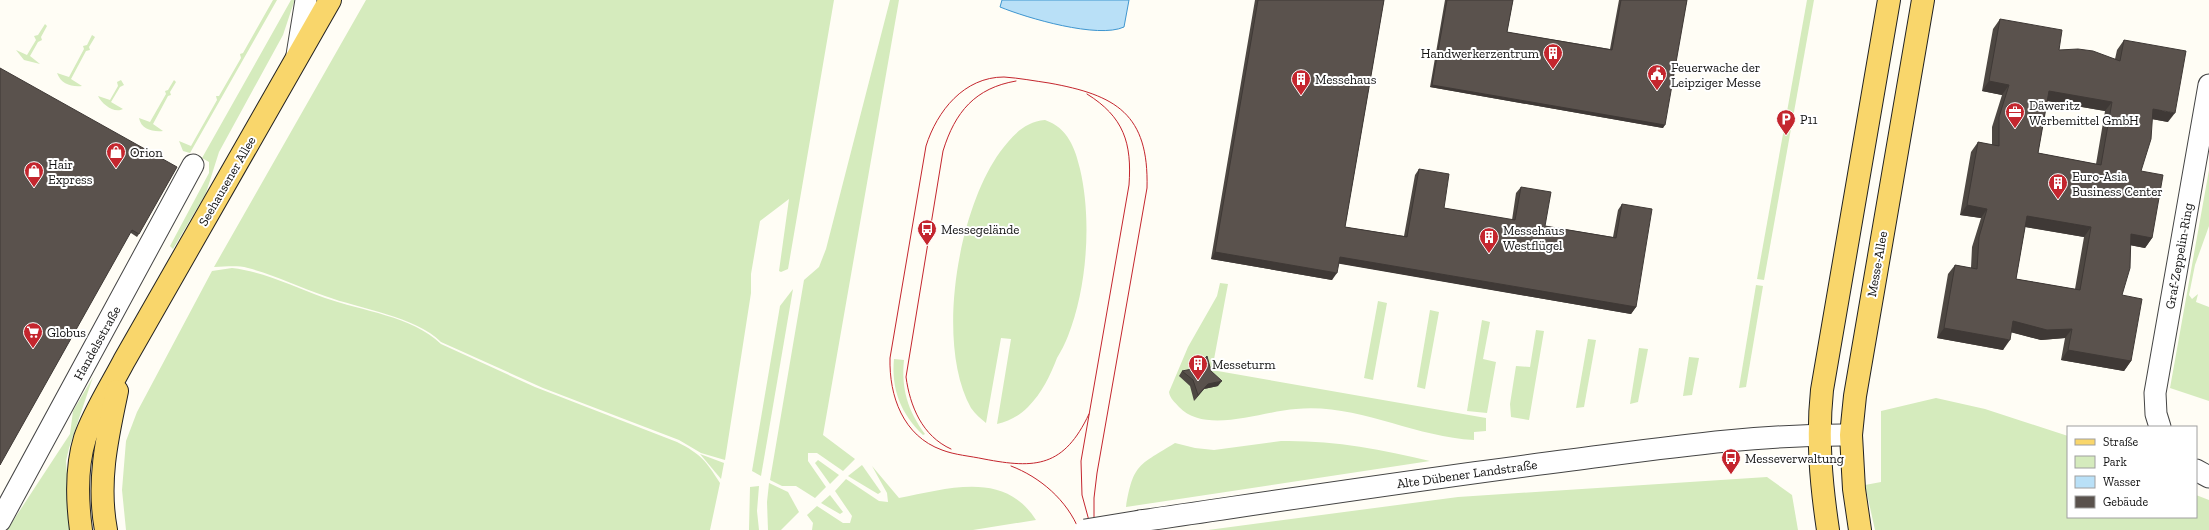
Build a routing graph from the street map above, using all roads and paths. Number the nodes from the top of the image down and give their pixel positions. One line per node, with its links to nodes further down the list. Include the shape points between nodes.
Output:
1 (306, 0): 5 (street)
2 (330, 0): 5 (main road, Seehausener Allee)
3 (1889, 0): 10 (main road, via 1822,390)
4 (1923, 0): 11 (main road, Messe-Allee, via 1866,322)
5 (296, 61): 8 (main road, Seehausener Allee)
6 (2209, 85): 9 (street, Graf-Zeppelin-Ring, via 2155,393)
7 (193, 164): 14 (street, Handelsstraße)
8 (124, 361): 15 (main road, Seehausener Allee, via 86,438 80,461 78,489); 16 (main road, Seehausener Allee, via 102,465)
9 (2160, 426)
10 (1818, 435): 11 (street, Alte Dübener Landstraße); 17 (street, Alte Dübener Landstraße, bridge, via 1700,443 1452,475); 18 (main road)
11 (1850, 435): 19 (main road, Messe-Allee)
12 (2197, 471): 13 (street)
13 (2209, 477)
14 (0, 521)
15 (81, 530)
16 (106, 530)
17 (1085, 530)
18 (1828, 530)
19 (1860, 530)

